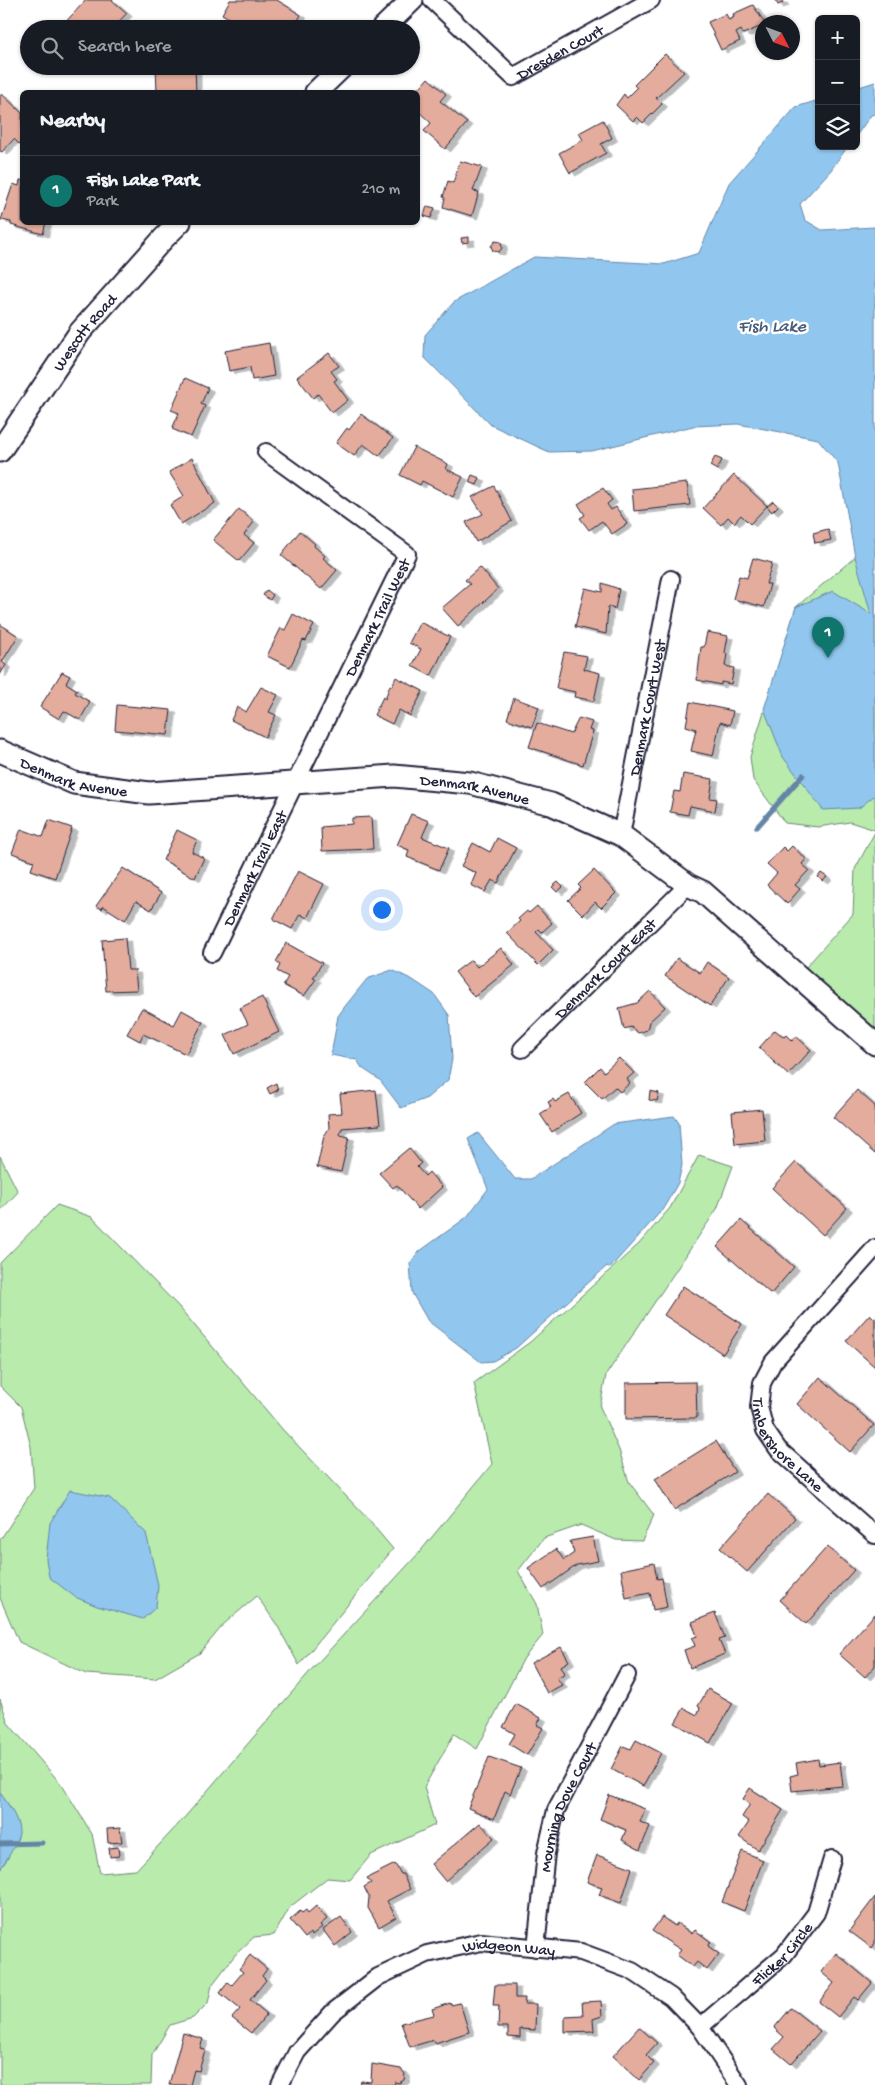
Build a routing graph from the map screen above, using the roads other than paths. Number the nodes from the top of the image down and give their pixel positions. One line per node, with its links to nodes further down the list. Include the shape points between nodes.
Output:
1 (412, 0): 4 (street)
2 (432, 0): 3 (street, Dresden Court, via 514,77)
3 (652, 0)
4 (391, 20)
5 (334, 75): 6 (street)
6 (318, 90)
7 (177, 225): 8 (street, Wescott Road, via 80,332)
8 (0, 451)
9 (266, 452): 12 (street, Denmark Trail West, via 407,554)
10 (671, 579): 13 (street, Denmark Court West)
11 (0, 751): 12 (street, Denmark Avenue, via 74,784 149,793)
12 (295, 782): 13 (street, Denmark Avenue, via 394,776 470,783 551,804); 15 (street, Denmark Trail East)
13 (620, 835): 14 (street, Denmark Avenue)
14 (688, 885): 16 (street, Denmark Avenue, via 703,892); 17 (street, Denmark Court East)
15 (212, 953)
16 (875, 1044)
17 (522, 1049)
18 (875, 1248): 19 (street, Timbershore Lane, via 772,1362 762,1383 759,1407 765,1430 778,1449)
19 (875, 1535)
20 (628, 1675): 22 (street, Mourning Dove Court, via 556,1810 546,1853)
21 (832, 1859): 23 (street, Flicker Circle, via 816,1913 784,1955)
22 (536, 1948): 23 (street, Widgeon Way, via 581,1952 632,1971 671,1997); 24 (street, Widgeon Way, via 481,1942 427,1954 378,1977 333,2012 297,2052)
23 (700, 2027): 25 (street, Widgeon Way)
24 (280, 2085)
25 (739, 2085)

